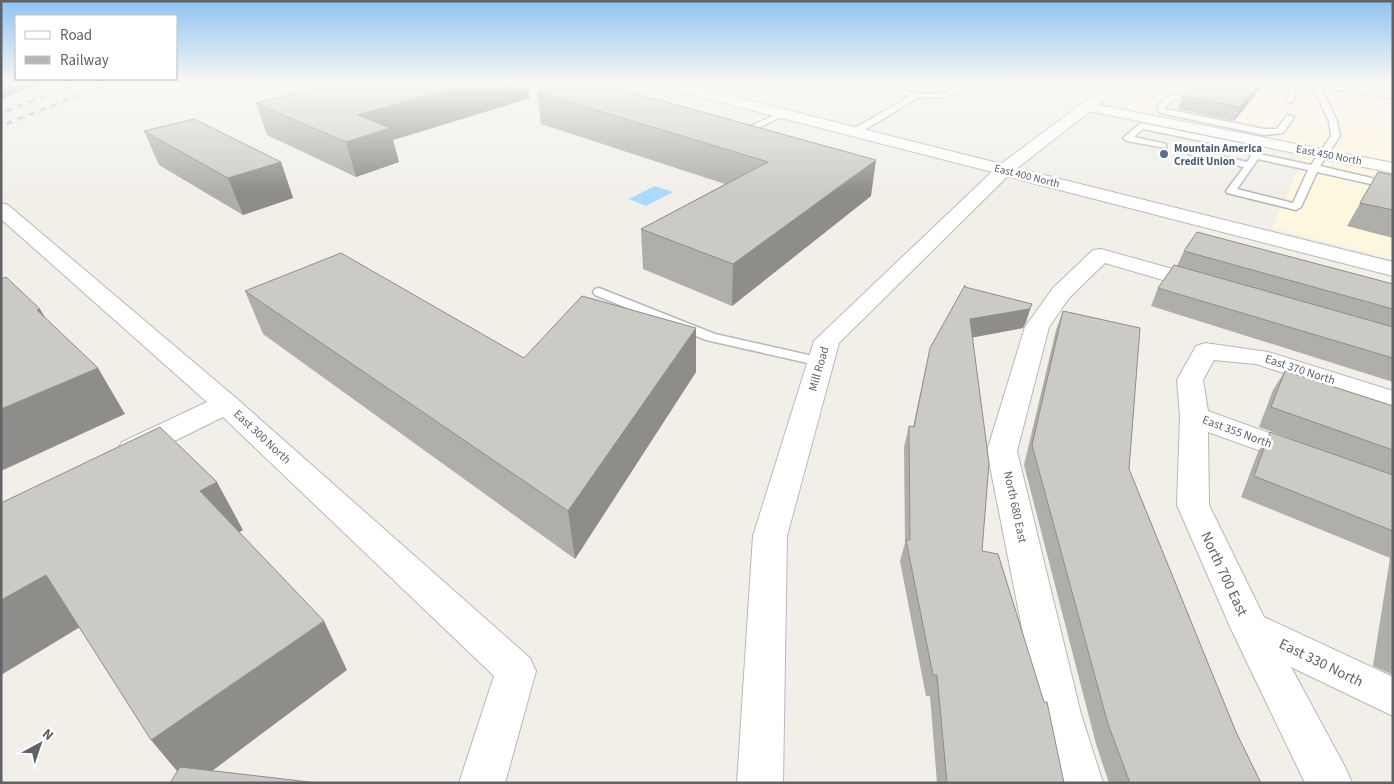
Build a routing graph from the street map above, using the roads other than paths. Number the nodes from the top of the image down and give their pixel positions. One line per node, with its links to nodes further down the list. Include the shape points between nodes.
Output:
1 (771, 120): 10 (lane)
2 (806, 120): 9 (street, East 400 North)
3 (876, 120): 9 (lane)
4 (1071, 120): 18 (street, Mill Road)
5 (1151, 120): 13 (street, East 450 North)
6 (1204, 120): 7 (lane, via 1264,132 1280,131)
7 (1288, 120)
8 (1333, 120): 13 (lane, via 1335,140)
9 (855, 132): 18 (street, East 400 North)
10 (724, 140)
11 (1163, 146): 14 (lane, via 1127,138 1141,126 1249,148)
12 (1190, 152): 15 (lane)
13 (1323, 154): 16 (lane); 17 (street, East 450 North)
14 (1256, 156): 15 (lane); 16 (lane)
15 (1250, 165): 16 (lane, via 1231,191 1296,207)
16 (1314, 168): 19 (lane)
17 (1393, 168)
18 (1004, 170): 21 (street, East 400 North); 25 (street, Mill Road, via 827,342)
19 (1393, 186)
20 (1, 209): 27 (street, East 300 North)
21 (1393, 269)
22 (1224, 291): 35 (street, North 680 East, via 1101,255 1061,293 1037,327 1002,451 1060,714)
23 (599, 292): 25 (lane, via 711,337)
24 (1205, 350): 26 (street, East 370 North, via 1259,357); 28 (street, North 700 East, via 1190,380)
25 (821, 362): 34 (street, Mill Road, via 770,536)
26 (1393, 400)
27 (226, 404): 29 (street); 33 (street, East 300 North, via 516,671)
28 (1194, 416): 30 (street, East 355 North); 31 (street, North 700 East, via 1193,505)
29 (109, 460)
30 (1329, 466)
31 (1250, 628): 32 (street, East 330 North); 36 (street, North 700 East)
32 (1393, 697)
33 (482, 783)
34 (760, 783)
35 (1080, 783)
36 (1329, 783)

